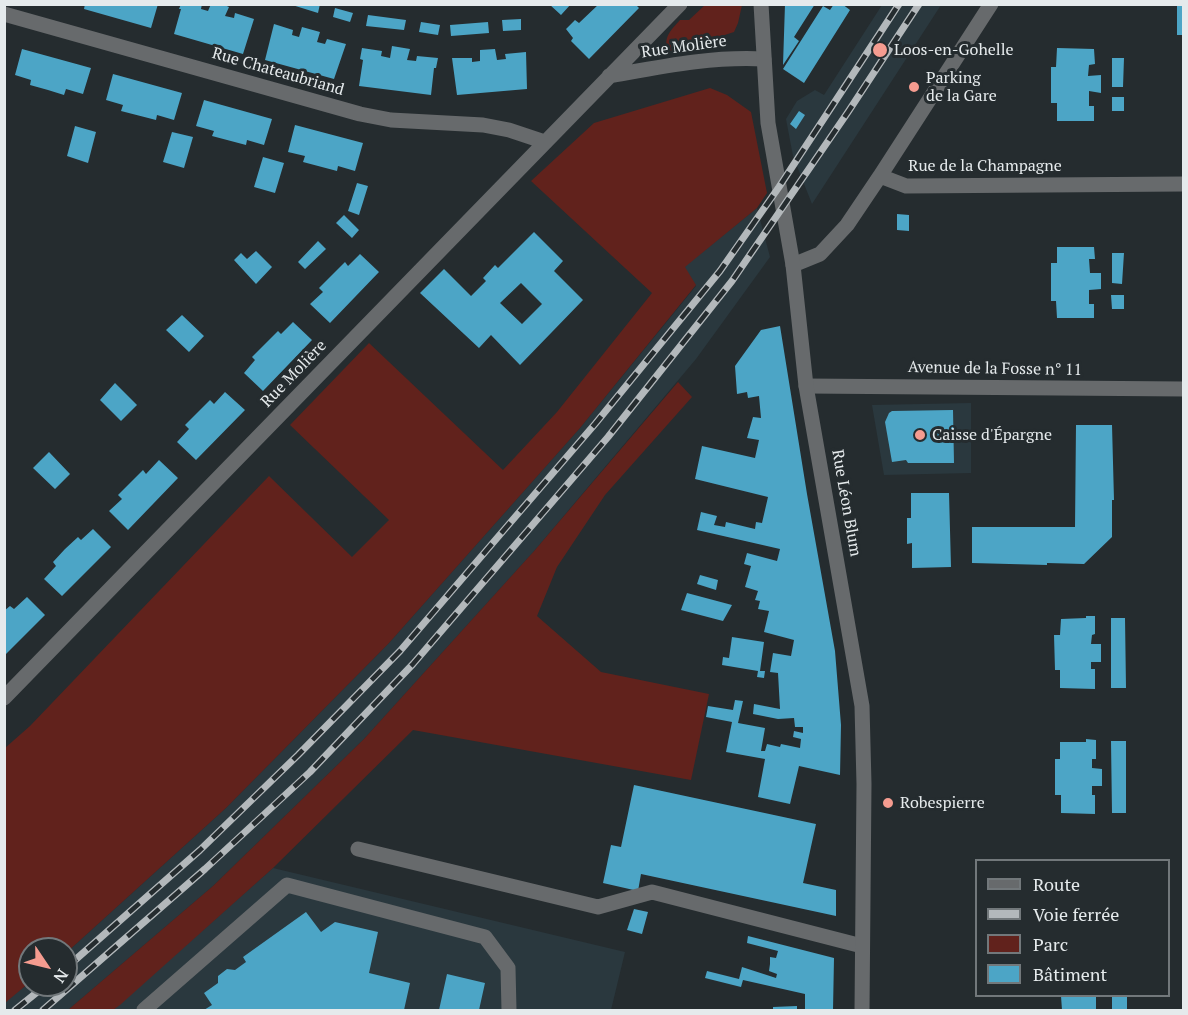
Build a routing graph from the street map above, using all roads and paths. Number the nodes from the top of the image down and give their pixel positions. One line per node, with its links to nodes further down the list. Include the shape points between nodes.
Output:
1 (680, 4): 6 (street, Rue Molière)
2 (761, 4): 5 (street, Rue Léon Blum)
3 (991, 4): 8 (street)
4 (4, 14): 7 (street, Rue Chateaubriand, via 360,114 391,120 483,125)
5 (764, 59): 6 (street, Rue Molière, via 713,60); 10 (street, Rue Léon Blum, via 768,123)
6 (609, 76): 7 (street, Rue Molière)
7 (545, 142): 13 (street, Rue Molière)
8 (880, 176): 9 (street, Rue de la Champagne, via 906,186); 10 (street, via 847,225 820,254)
9 (1184, 184)
10 (793, 265): 11 (street, Rue Léon Blum)
11 (806, 386): 12 (street, Avenue de la Fosse n° 11); 15 (street, Rue Léon Blum, via 862,705)
12 (1184, 389)
13 (4, 698)
14 (358, 849): 15 (street, via 598,907 652,892)
15 (862, 946): 18 (street, Rue Léon Blum)
16 (144, 1011): 17 (street, via 287,885 485,937 508,968)
17 (509, 1011)
18 (862, 1011)

